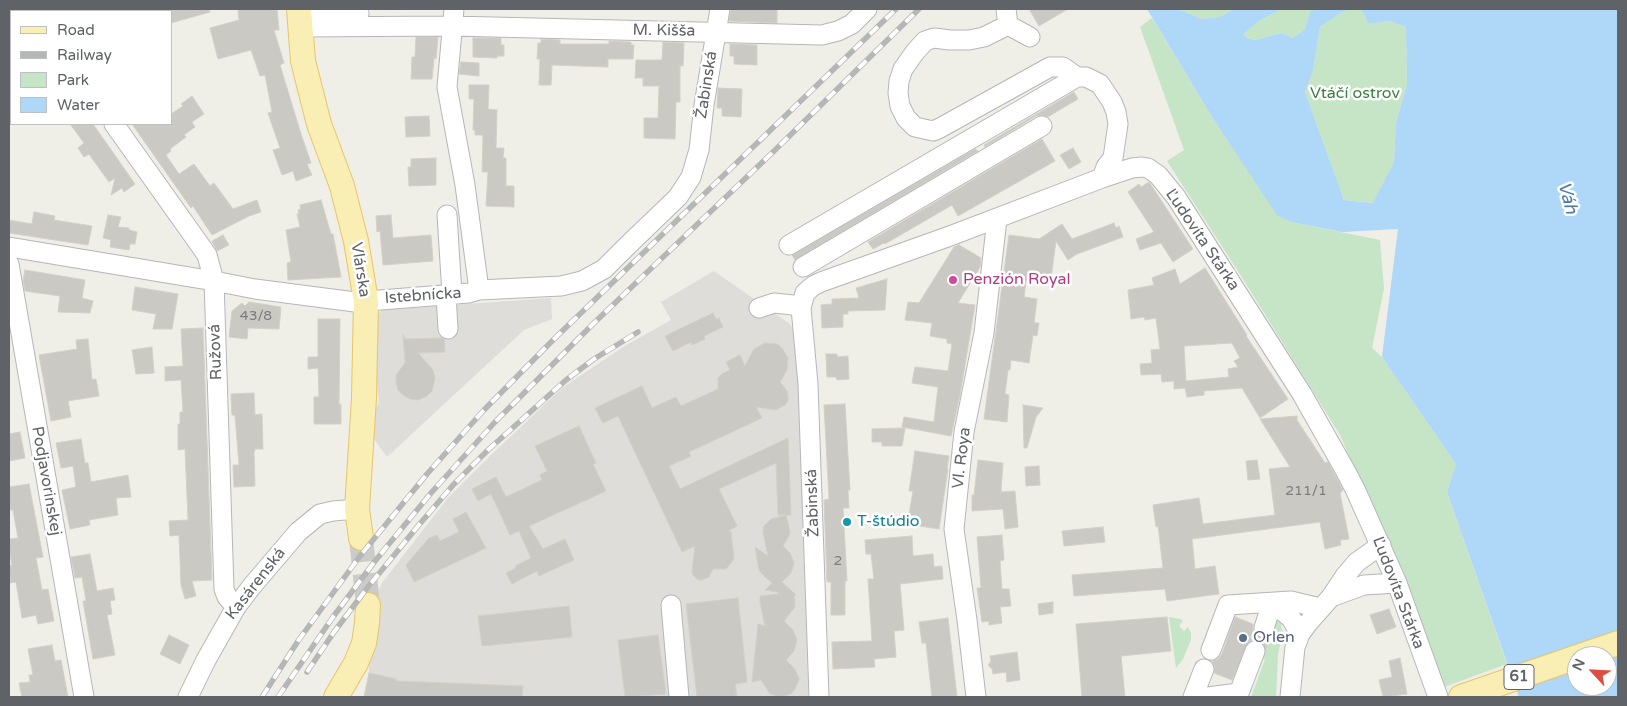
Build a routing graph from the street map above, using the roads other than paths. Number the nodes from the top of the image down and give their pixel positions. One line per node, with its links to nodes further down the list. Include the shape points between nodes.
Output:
1 (319, 9): 4 (street, via 319,13)
2 (720, 9): 8 (street, Žabinská)
3 (867, 9): 8 (street, M. Kišša, via 852,24 822,35)
4 (357, 16): 6 (street, M. Kišša); 7 (street, M. Kišša)
5 (1007, 17): 9 (street); 10 (street, via 984,36 969,40 934,38 915,52 903,69 898,94 906,118 915,127 933,131 940,128 1050,67 1063,67)
6 (299, 18): 26 (main road, Vlárska, via 303,61 319,124 342,186)
7 (453, 18): 8 (street, M. Kišša); 24 (street, via 447,88 465,185)
8 (715, 32): 13 (street, Žabinská)
9 (1030, 36)
10 (1077, 77): 14 (street, via 1086,77 1100,84 1116,112 1118,124 1113,158); 18 (street)
11 (115, 125): 23 (street, Ružová, via 208,255)
12 (1042, 126): 17 (street)
13 (697, 161): 24 (street, Istebnícka, via 678,197 596,275 560,286)
14 (1102, 178): 16 (street, Ľudovíta Stárka); 32 (street, Ľudovíta Stárka, via 1132,168 1148,168 1158,175 1176,198 1302,394 1355,489)
15 (447, 215): 25 (street)
16 (998, 219): 22 (street, Ľudovíta Stárka); 51 (street, Vl. Roya, via 984,333 964,432 954,529)
17 (846, 241): 21 (street); 22 (street)
18 (789, 245)
19 (9, 247): 23 (street, Istebnícka)
20 (9, 264): 46 (street, Podjavorinskej)
21 (803, 267)
22 (850, 273): 28 (street, Ľudovíta Stárka, via 808,289)
23 (214, 281): 26 (street, Istebnícka, via 255,290); 38 (street, Ružová, via 224,589)
24 (479, 290): 25 (street, Istebnícka)
25 (449, 294): 26 (street, Istebnícka); 29 (street)
26 (366, 301): 30 (main road, Vlárska)
27 (759, 308): 28 (street, via 774,303)
28 (800, 308): 50 (street, Žabinská, via 809,393)
29 (448, 329)
30 (357, 509): 31 (main road, Vlárska); 38 (street, Kasárenská, via 320,514 310,522 276,557)
31 (361, 538)
32 (1381, 545): 33 (street, Ľudovíta Stárka); 35 (street, via 1357,562)
33 (1397, 583): 35 (street, via 1364,585); 56 (street, Ľudovíta Stárka)
34 (1272, 602): 35 (street); 39 (street); 40 (street, via 1291,618); 41 (street, via 1228,605)
35 (1326, 603): 40 (street)
36 (671, 604): 49 (street)
37 (368, 605): 48 (main road, via 364,643)
38 (236, 607): 47 (street, Kasárenská)
39 (1264, 628)
40 (1300, 634): 45 (street)
41 (1211, 650)
42 (1255, 652): 53 (street, via 1239,693)
43 (1567, 660): 57 (main road, 61)
44 (1204, 669): 52 (street)
45 (1293, 675): 54 (street); 55 (street)
46 (84, 697)
47 (188, 697)
48 (336, 697)
49 (679, 697)
50 (820, 697)
51 (976, 697)
52 (1193, 697)
53 (1208, 697)
54 (1290, 697)
55 (1306, 697)
56 (1438, 697)
57 (1461, 697)

